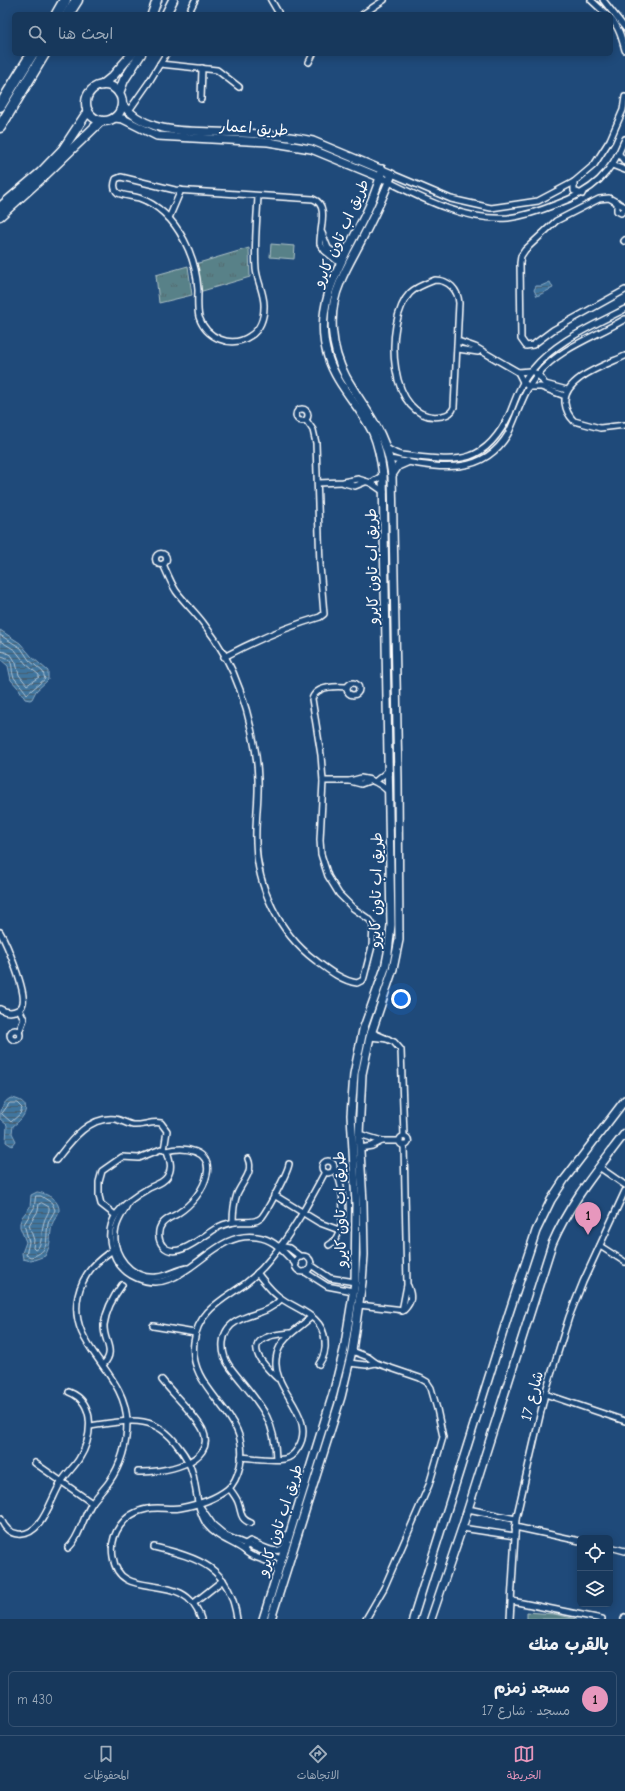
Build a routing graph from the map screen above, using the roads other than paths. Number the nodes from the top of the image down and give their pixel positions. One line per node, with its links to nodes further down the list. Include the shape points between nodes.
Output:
1 (65, 0): 10 (highway)
2 (77, 0): 11 (highway)
3 (157, 0): 12 (main road)
4 (173, 0): 13 (main road)
5 (195, 0): 14 (street)
6 (272, 0): 15 (street)
7 (384, 0): 16 (street)
8 (591, 0): 17 (street)
9 (603, 0): 18 (street)
10 (58, 12)
11 (69, 12)
12 (153, 12)
13 (167, 12)
14 (189, 12)
15 (278, 12)
16 (367, 12)
17 (604, 12)
18 (612, 12)
19 (613, 13): 21 (street)
20 (613, 21): 22 (street)
21 (625, 28)
22 (625, 50)
23 (31, 56): 38 (highway)
24 (43, 56): 43 (highway)
25 (130, 56): 32 (main road)
26 (140, 56): 34 (main road)
27 (165, 56): 30 (street)
28 (312, 56): 29 (street)
29 (309, 62)
30 (160, 64): 31 (street); 40 (street)
31 (202, 68): 33 (street, via 219,71); 36 (street)
32 (102, 85): 34 (main road, via 113,87); 39 (main road, via 94,88 88,96)
33 (239, 87)
34 (119, 93): 37 (main road, طريق اعمار)
35 (625, 97): 53 (street, via 623,110 600,158)
36 (201, 99)
37 (122, 104): 40 (street, طريق اعمار); 41 (main road)
38 (0, 106)
39 (88, 111): 42 (main road); 57 (main road, via 63,149 40,173)
40 (128, 112): 41 (street); 48 (street, طريق اعمار, via 154,126 172,130 268,134 313,141)
41 (119, 118): 42 (main road); 51 (street, طريق اعمار, via 157,136 300,146)
42 (101, 121): 59 (main road)
43 (0, 127)
44 (625, 139): 45 (street)
45 (619, 154): 46 (street); 47 (street)
46 (625, 162)
47 (612, 165): 49 (street); 55 (street, via 604,176)
48 (382, 169): 50 (street, طريق اعمار); 51 (street, طريق اب تاون كايرو)
49 (625, 170)
50 (392, 174): 52 (street, طريق اب تاون كايرو); 53 (street, via 451,199 491,208 538,201)
51 (381, 178): 52 (street, طريق اعمار); 61 (street, طريق اب تاون كايرو, via 375,196)
52 (389, 182): 55 (street, via 445,207 466,214 494,218 536,212); 62 (street, طريق اب تاون كايرو)
53 (574, 182): 55 (street, via 574,191)
54 (182, 190): 56 (street); 60 (street); 60 (street, via 128,178 116,179 115,190 119,193 151,203)
55 (582, 194)
56 (258, 196): 60 (street, via 256,264 264,313 256,331 242,340 226,342 215,338 202,324 192,259 184,240); 64 (street, via 308,198 318,201 323,210 320,231 328,248)
57 (0, 207)
58 (625, 208): 67 (street, via 609,198 599,199 556,221 521,256 520,339 526,346 533,345 553,330)
59 (0, 216)
60 (169, 218)
61 (360, 224): 62 (street); 64 (street, طريق اب تاون كايرو)
62 (368, 226): 63 (street, طريق اب تاون كايرو)
63 (353, 256): 64 (street); 66 (street, طريق اب تاون كايرو)
64 (343, 258): 65 (street, طريق اب تاون كايرو)
65 (336, 270): 66 (street); 83 (street, طريق اب تاون كايرو, via 326,301 325,343 333,371)
66 (344, 274): 84 (street, طريق اب تاون كايرو, via 337,291 333,316 337,356 348,380 378,427)
67 (625, 290)
68 (625, 309): 74 (street, via 564,341)
69 (625, 319): 76 (street, via 570,347)
70 (458, 341): 71 (street); 71 (street, via 460,303 456,291 446,282 435,280 411,293 399,316 394,344 400,386 406,399 418,412 428,416 439,416 452,410); 72 (street)
71 (458, 349): 72 (street)
72 (485, 354): 75 (street)
73 (625, 356): 79 (street, via 575,381)
74 (530, 371): 75 (street); 76 (street); 77 (street)
75 (518, 372): 77 (street)
76 (538, 374): 78 (street); 79 (street, via 545,384)
77 (523, 382): 78 (street); 84 (street, via 500,434 474,455 442,460 395,453)
78 (529, 387): 80 (street, via 541,387); 86 (street, via 500,445 481,460 470,465 447,467)
79 (567, 390): 80 (street)
80 (565, 396): 82 (street, via 566,408 574,422 600,428)
81 (306, 420): 90 (street, via 316,440)
82 (625, 425)
83 (373, 433): 85 (street); 87 (street, طريق اب تاون كايرو)
84 (386, 448): 85 (street, طريق اب تاون كايرو)
85 (389, 459): 86 (street); 88 (street, طريق اب تاون كايرو)
86 (407, 462): 88 (street, via 398,466)
87 (383, 475): 89 (street); 91 (street, طريق اب تاون كايرو)
88 (392, 475): 91 (street, طريق اب تاون كايرو)
89 (368, 482): 90 (street, via 357,486 343,482); 91 (street)
90 (318, 483): 95 (street, via 324,614 268,634)
91 (388, 492): 93 (street, طريق اب تاون كايرو); 94 (street, طريق اب تاون كايرو)
92 (163, 564): 95 (street, via 176,590 205,625)
93 (385, 611): 94 (street); 96 (street, طريق اب تاون كايرو)
94 (394, 634): 98 (street, طريق اب تاون كايرو)
95 (224, 657): 100 (street, via 240,690 255,749 258,779 256,854 264,889 283,927 295,942 326,969 357,983 364,978 374,928 370,920 352,908 339,894 323,864 320,840)
96 (387, 677): 98 (street, via 389,674 392,676); 99 (street, طريق اب تاون كايرو)
97 (347, 688): 100 (street, via 332,687 320,690 312,699)
98 (396, 703): 104 (street, طريق اب تاون كايرو)
99 (389, 770): 101 (street); 102 (street, طريق اب تاون كايرو)
100 (323, 781): 101 (street, via 350,781 361,778)
101 (376, 781): 102 (street)
102 (389, 792): 103 (street, طريق اب تاون كايرو)
103 (391, 837): 104 (street, via 395,861); 105 (street, طريق اب تاون كايرو)
104 (399, 861): 107 (street, طريق اب تاون كايرو)
105 (391, 893): 107 (street, via 394,894); 108 (street, طريق اب تاون كايرو, via 390,940 385,968)
106 (0, 932): 111 (street, via 23,991 24,1002)
107 (399, 940): 109 (street, طريق اب تاون كايرو)
108 (378, 987): 109 (street); 115 (street, طريق اب تاون كايرو, via 358,1050)
109 (386, 990): 113 (street, طريق اب تاون كايرو)
110 (0, 1009): 111 (street, via 8,1012)
111 (19, 1009): 112 (street, via 24,1019)
112 (19, 1032)
113 (370, 1034): 117 (street, طريق اب تاون كايرو, via 360,1095); 118 (street, via 388,1039 401,1050)
114 (625, 1100): 204 (street, via 564,1180 539,1226 508,1316)
115 (351, 1115): 122 (street, via 356,1142); 148 (street, طريق اب تاون كايرو, via 356,1204)
116 (625, 1133): 127 (street)
117 (359, 1134): 119 (street); 122 (street, طريق اب تاون كايرو)
118 (404, 1136): 120 (street); 121 (street, via 409,1140 408,1144)
119 (382, 1140): 120 (street); 122 (street, via 372,1146)
120 (400, 1141): 121 (street)
121 (404, 1145): 152 (street, via 407,1285 411,1298 402,1311)
122 (360, 1148): 152 (street, طريق اب تاون كايرو, via 364,1237)
123 (166, 1151): 125 (street, via 167,1131 161,1123 133,1125 108,1119 82,1130); 133 (street, via 171,1167 168,1176); 135 (street, via 158,1149 139,1158 122,1157 102,1172 99,1182 101,1204); 136 (street, via 180,1148 198,1152 205,1159 208,1168 205,1182 195,1198 162,1224 159,1233 163,1247 172,1252 181,1250 220,1226)
124 (248, 1159): 136 (street, via 249,1171 235,1200)
125 (56, 1160)
126 (289, 1164): 132 (street, via 285,1177)
127 (599, 1167): 130 (street); 178 (street, via 572,1204 550,1250)
128 (334, 1169): 129 (street); 129 (street, via 331,1161 325,1161 322,1167); 137 (street, via 342,1186)
129 (325, 1172): 134 (street)
130 (625, 1185)
131 (625, 1191): 140 (street, شارع 17)
132 (274, 1195): 134 (street); 136 (street, via 265,1214 258,1220)
133 (128, 1203): 135 (street); 141 (street, via 116,1230)
134 (303, 1213): 137 (street); 139 (street)
135 (115, 1215): 141 (street, via 110,1236)
136 (233, 1222)
137 (339, 1230): 138 (street)
138 (329, 1245)
139 (279, 1246): 141 (street, via 256,1237 236,1238 222,1244 180,1274 167,1280 145,1281 133,1277 120,1266); 142 (street, via 289,1248); 144 (street); 147 (street)
140 (600, 1246): 143 (street); 165 (street, شارع 17, via 569,1317)
141 (114, 1249): 161 (street, via 85,1276 79,1290 77,1307 81,1332)
142 (301, 1257): 144 (street); 145 (street, via 308,1258)
143 (625, 1262)
144 (296, 1264): 146 (street, via 298,1270)
145 (311, 1265): 146 (street); 148 (street, via 330,1278)
146 (305, 1272): 150 (street, via 327,1286)
147 (258, 1273): 151 (street); 156 (street, via 211,1307)
148 (355, 1282): 150 (street, طريق اب تاون كايرو); 152 (street)
149 (122, 1285): 161 (street, via 106,1317 104,1332 110,1353)
150 (353, 1291): 186 (street, طريق اب تاون كايرو, via 344,1350 333,1394)
151 (281, 1299): 153 (street); 170 (street, via 264,1312 232,1324 225,1335 222,1348 230,1368 258,1400 269,1420 276,1442)
152 (359, 1305): 157 (street, طريق اب تاون كايرو)
153 (311, 1317): 155 (street); 160 (street, via 322,1328 325,1338 324,1356)
154 (153, 1326): 156 (street)
155 (291, 1333): 162 (street, via 282,1343 277,1355 276,1368); 162 (street, via 265,1338 258,1345 259,1359)
156 (195, 1334): 169 (street, via 193,1352 197,1371 232,1418 240,1436)
157 (352, 1351): 158 (street, طريق اب تاون كايرو); 159 (street)
158 (349, 1363): 159 (street); 202 (street, طريق اب تاون كايرو, via 341,1397)
159 (376, 1363): 203 (street, via 427,1382 437,1409 442,1437 429,1485 384,1588)
160 (319, 1364)
161 (103, 1365): 166 (street, via 120,1391)
162 (279, 1379): 170 (street, via 300,1418 303,1433 299,1447 294,1453 288,1458)
163 (162, 1380): 171 (street, via 203,1431 205,1441 202,1450 197,1457)
164 (69, 1392): 168 (street, via 81,1398 85,1404)
165 (545, 1394): 167 (street); 179 (street, شارع 17)
166 (127, 1421): 168 (street); 171 (street, via 148,1422 161,1428 172,1437); 176 (street, via 119,1464)
167 (625, 1421)
168 (90, 1426): 174 (street, via 82,1454)
169 (241, 1457): 170 (street); 175 (street, via 236,1476)
170 (276, 1459)
171 (189, 1461): 173 (street, via 164,1470); 177 (street)
172 (35, 1463): 174 (street)
173 (138, 1472)
174 (61, 1481): 176 (street); 180 (street, via 44,1518 27,1534 20,1535 8,1530)
175 (229, 1488): 177 (street); 181 (street, via 238,1502 241,1516)
176 (92, 1503): 188 (street)
177 (198, 1504): 189 (street, via 221,1533); 198 (street, via 175,1509 138,1511 118,1528 112,1550 116,1568 128,1580 142,1586 172,1589)
178 (468, 1509): 179 (street); 183 (street)
179 (516, 1519): 182 (street, شارع 17)
180 (1, 1520)
181 (251, 1523)
182 (515, 1527): 184 (street, شارع 17); 185 (street)
183 (462, 1528): 184 (street); 205 (street)
184 (515, 1536): 197 (street, شارع 17)
185 (577, 1540)
186 (285, 1546): 192 (street, via 279,1551); 193 (street, طريق اب تاون كايرو)
187 (154, 1547): 196 (street, via 202,1562)
188 (68, 1548)
189 (245, 1548): 192 (street); 194 (street, via 248,1554)
190 (613, 1548): 191 (street)
191 (625, 1550)
192 (271, 1552): 193 (street); 194 (street)
193 (281, 1559): 195 (street, طريق اب تاون كايرو)
194 (268, 1562): 195 (street, via 274,1565)
195 (278, 1572): 199 (street, طريق اب تاون كايرو)
196 (223, 1580): 198 (street); 201 (street, via 232,1598)
197 (512, 1601): 206 (street, شارع 17); 207 (street)
198 (194, 1603): 200 (street)
199 (263, 1618)
200 (201, 1619)
201 (236, 1619)
202 (271, 1619)
203 (366, 1619)
204 (413, 1619)
205 (431, 1619)
206 (510, 1619)
207 (602, 1619)

